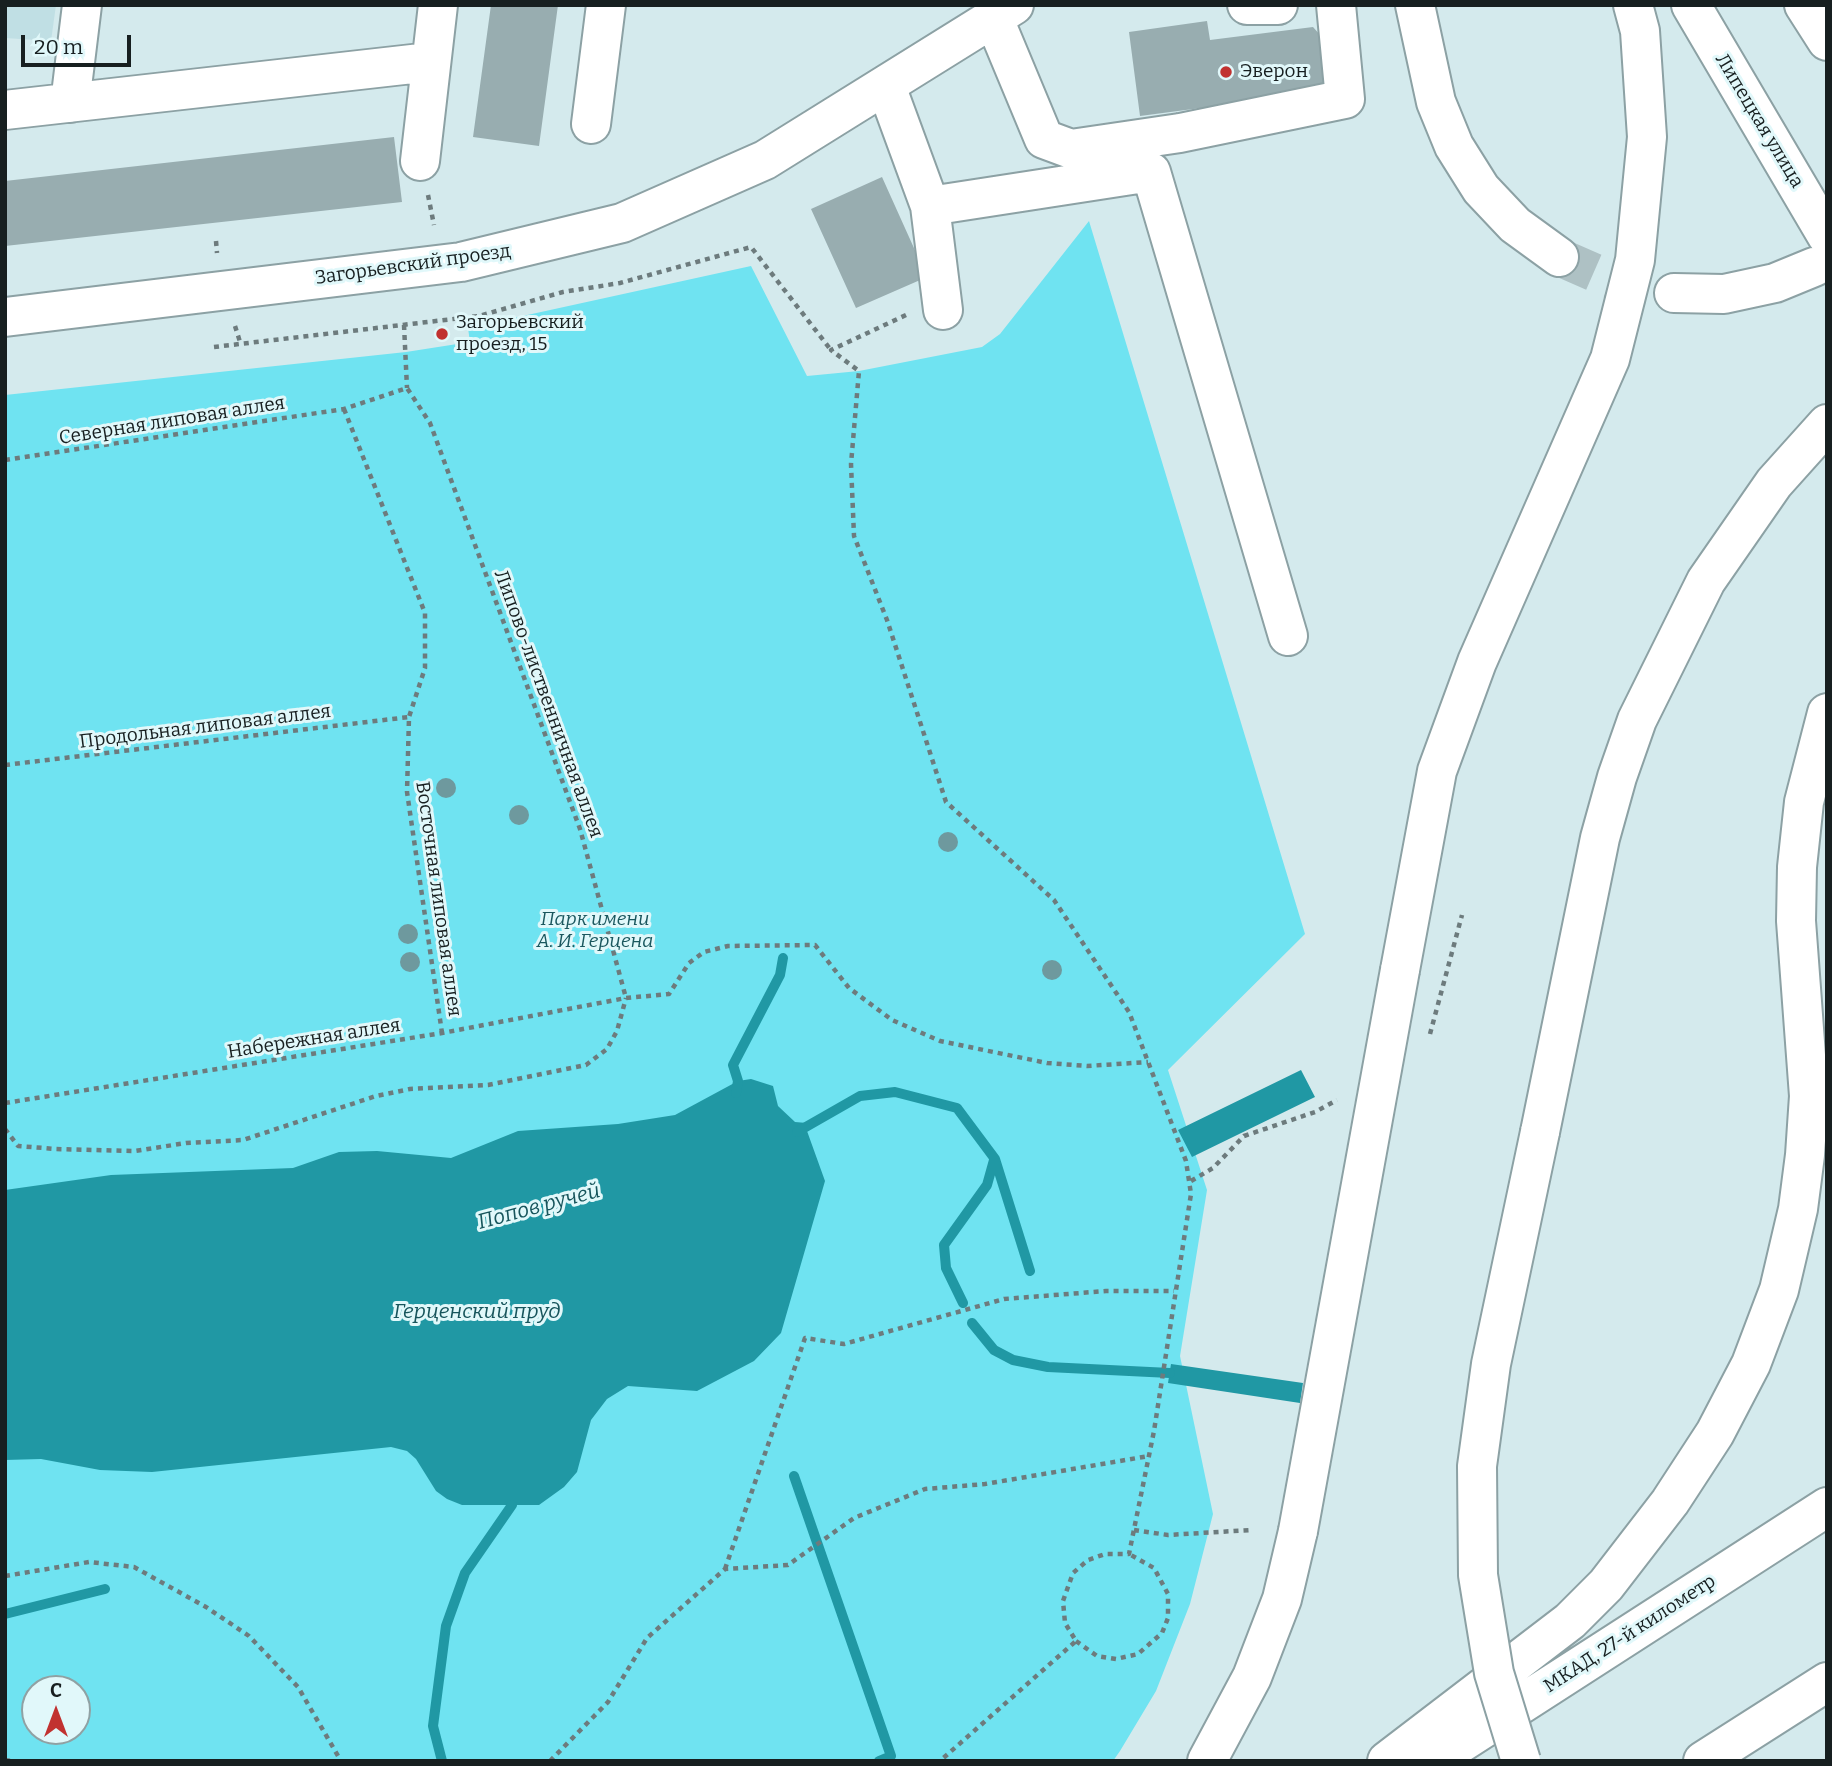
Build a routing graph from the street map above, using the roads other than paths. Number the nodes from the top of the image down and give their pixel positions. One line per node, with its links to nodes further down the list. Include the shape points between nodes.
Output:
1 (82, 5): 13 (main road)
2 (438, 5): 11 (main road)
3 (606, 5): 15 (main road)
4 (1336, 5): 9 (main road, via 1345,99 1181,133 1071,149 1044,139)
5 (1415, 5): 19 (main road, via 1436,102 1454,146 1481,189 1515,225)
6 (1633, 5): 28 (main road, bridge, via 1640,31 1647,137 1635,260 1610,359 1477,662 1437,771 1298,1531 1282,1599 1252,1677)
7 (1690, 5): 18 (main road, Липецкая улица)
8 (1804, 5): 10 (main road)
9 (1004, 12): 12 (main road, Загорьевский проезд)
10 (1827, 41)
11 (430, 62): 13 (main road); 16 (main road)
12 (886, 86): 17 (main road); 22 (main road, Загорьевский проезд, via 765,160 622,223 516,251 461,262)
13 (70, 103): 14 (main road)
14 (5, 110)
15 (591, 124)
16 (420, 162)
17 (930, 206): 21 (main road); 24 (main road, via 1151,172)
18 (1820, 251): 20 (main road, via 1775,283 1724,294)
19 (1559, 257)
20 (1674, 293)
21 (943, 310)
22 (5, 317)
23 (1827, 424): 31 (main road, bridge, via 1774,483 1706,581 1637,720 1600,838 1491,1364 1477,1466 1478,1575 1494,1673)
24 (1288, 636)
25 (1827, 713): 29 (main road, via 1804,802 1797,867 1796,922 1809,1096 1805,1156 1779,1290 1751,1364 1685,1479 1606,1585 1570,1621)
26 (1827, 1507): 30 (main road, МКАД, 27-й километр)
27 (1827, 1682): 32 (main road)
28 (1207, 1761)
29 (1387, 1761)
30 (1433, 1761)
31 (1521, 1761)
32 (1703, 1761)

